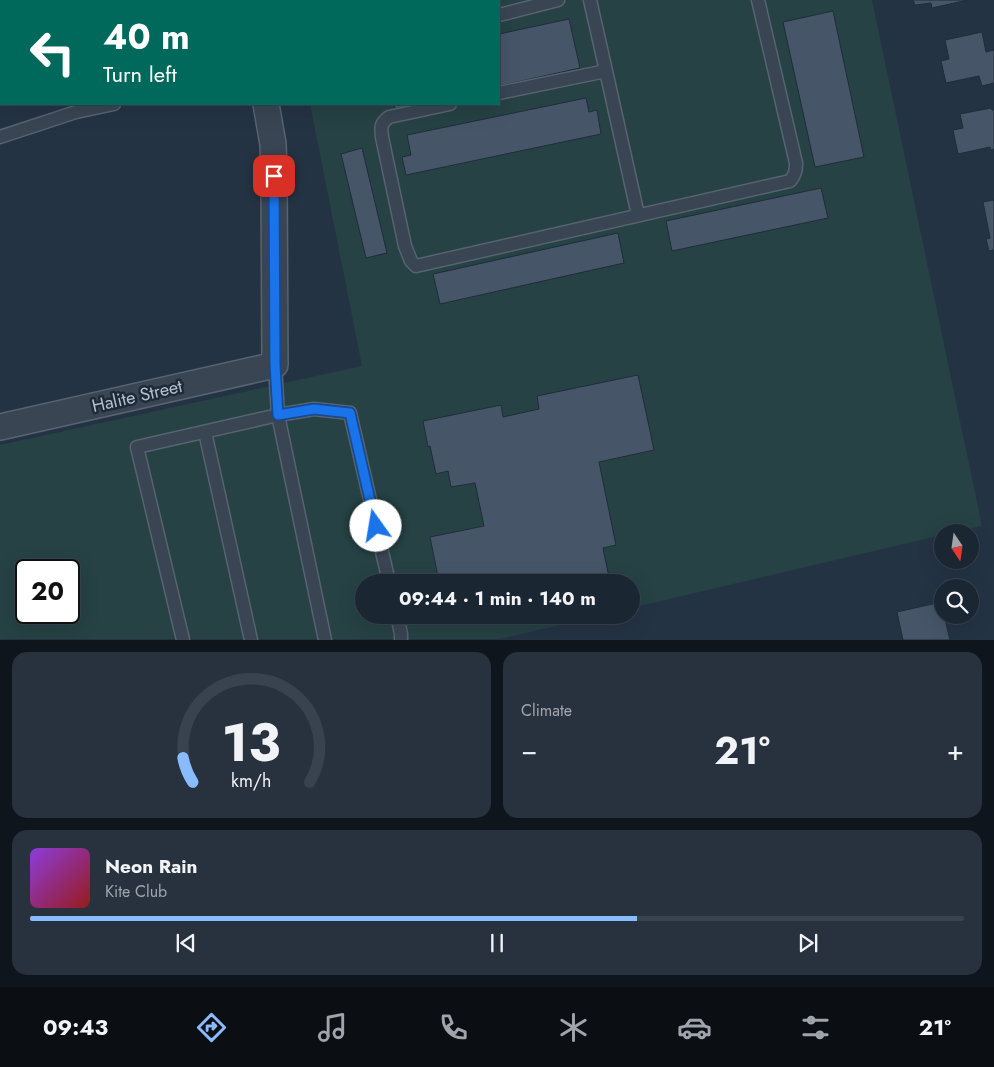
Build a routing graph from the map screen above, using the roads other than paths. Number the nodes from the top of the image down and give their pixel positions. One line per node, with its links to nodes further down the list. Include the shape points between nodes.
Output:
1 (558, 0): 4 (lane)
2 (590, 0): 6 (lane)
3 (758, 0): 12 (lane, via 796,163 794,176 790,181)
4 (525, 4): 5 (lane)
5 (500, 14)
6 (606, 71): 7 (lane); 12 (lane)
7 (500, 94)
8 (109, 105): 11 (lane, via 76,112)
9 (266, 105): 13 (street, via 273,144)
10 (445, 105): 12 (lane, via 389,117 381,126 404,246 416,266)
11 (0, 137)
12 (638, 215)
13 (275, 365): 14 (lane); 15 (street, Halite Street)
14 (278, 415): 16 (lane); 17 (lane, via 314,409 350,413); 21 (lane)
15 (0, 427)
16 (206, 432): 19 (lane, via 137,447); 20 (lane)
17 (388, 574)
18 (399, 624): 22 (lane)
19 (183, 640)
20 (251, 640)
21 (325, 640)
22 (401, 640)

